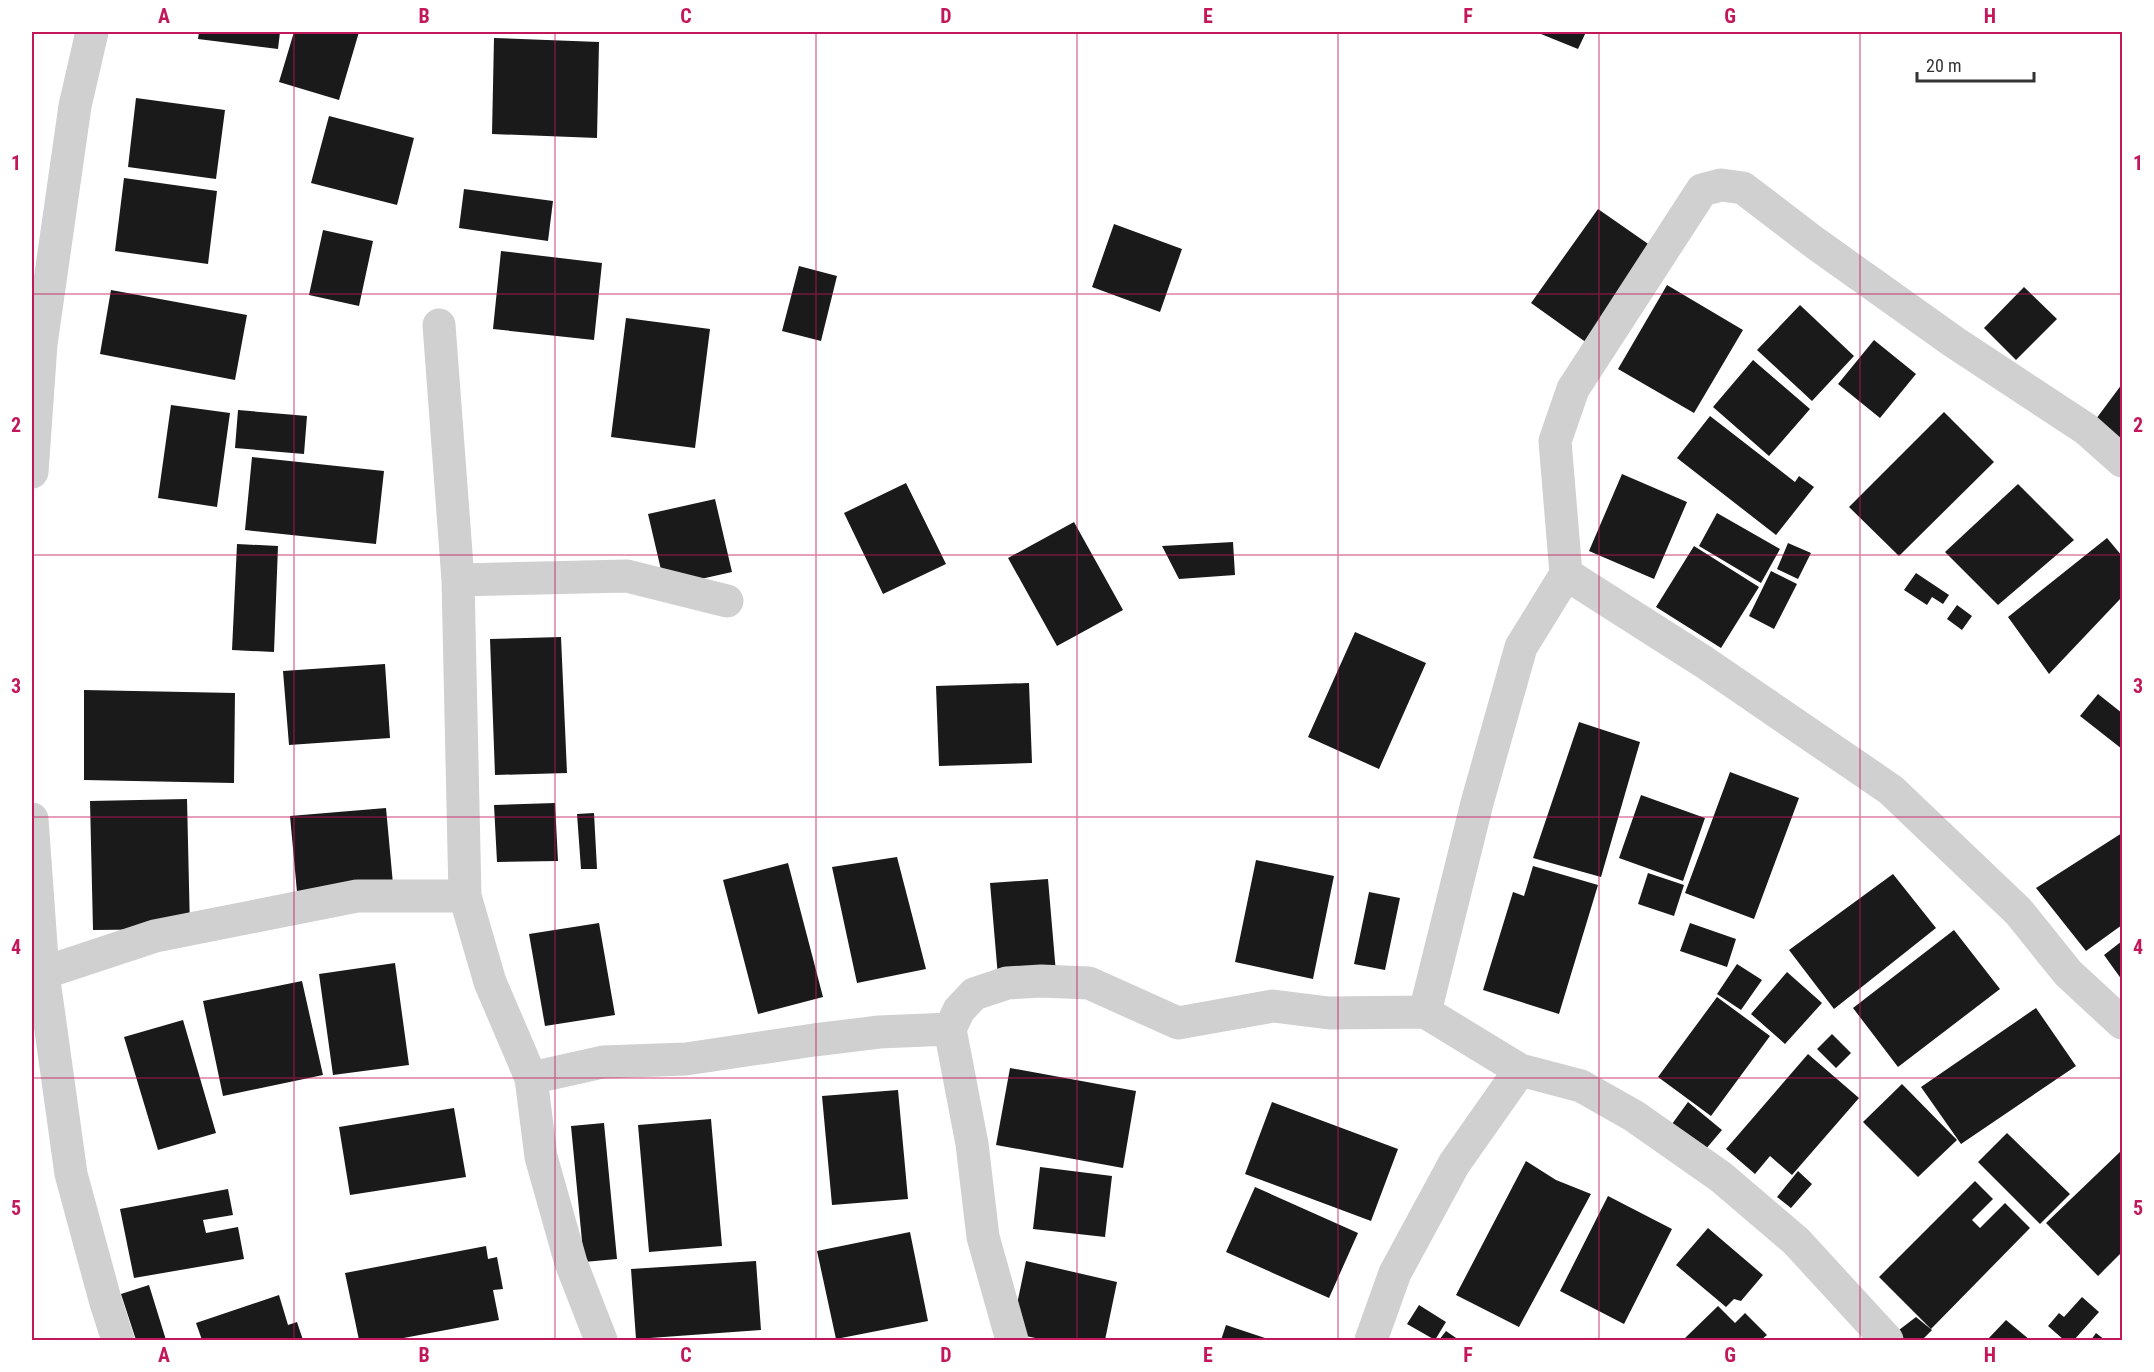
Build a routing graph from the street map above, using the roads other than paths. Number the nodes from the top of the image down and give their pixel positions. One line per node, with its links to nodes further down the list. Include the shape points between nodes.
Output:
1 (92, 32): 4 (street, via 75,106 43,333)
2 (439, 325): 6 (street)
3 (2122, 461): 5 (street, via 2086,429 1954,342 1743,188 1721,185 1702,190 1573,389 1555,441)
4 (32, 472)
5 (1566, 574): 11 (street, via 1521,647); 12 (street, via 1704,662 1891,790 2018,911 2068,973)
6 (458, 580): 7 (street, via 627,576); 9 (street)
7 (728, 600)
8 (32, 819): 10 (street)
9 (465, 896): 10 (street, via 357,896 155,936); 15 (street, via 490,982)
10 (43, 974): 16 (street, via 71,1174)
11 (1425, 1012): 13 (street, via 1329,1013 1273,1006 1178,1023 1089,983 1041,981 1007,983 974,994 959,1010); 14 (street)
12 (2122, 1023)
13 (950, 1029): 15 (street, via 879,1032 686,1059 603,1062); 18 (street, via 972,1144 983,1237)
14 (1520, 1070): 19 (street, via 1454,1164 1395,1273); 20 (street, via 1581,1086 1634,1116 1721,1177 1796,1241)
15 (531, 1078): 17 (street, via 541,1157 571,1263)
16 (118, 1341)
17 (601, 1341)
18 (1012, 1341)
19 (1371, 1341)
20 (1887, 1341)

